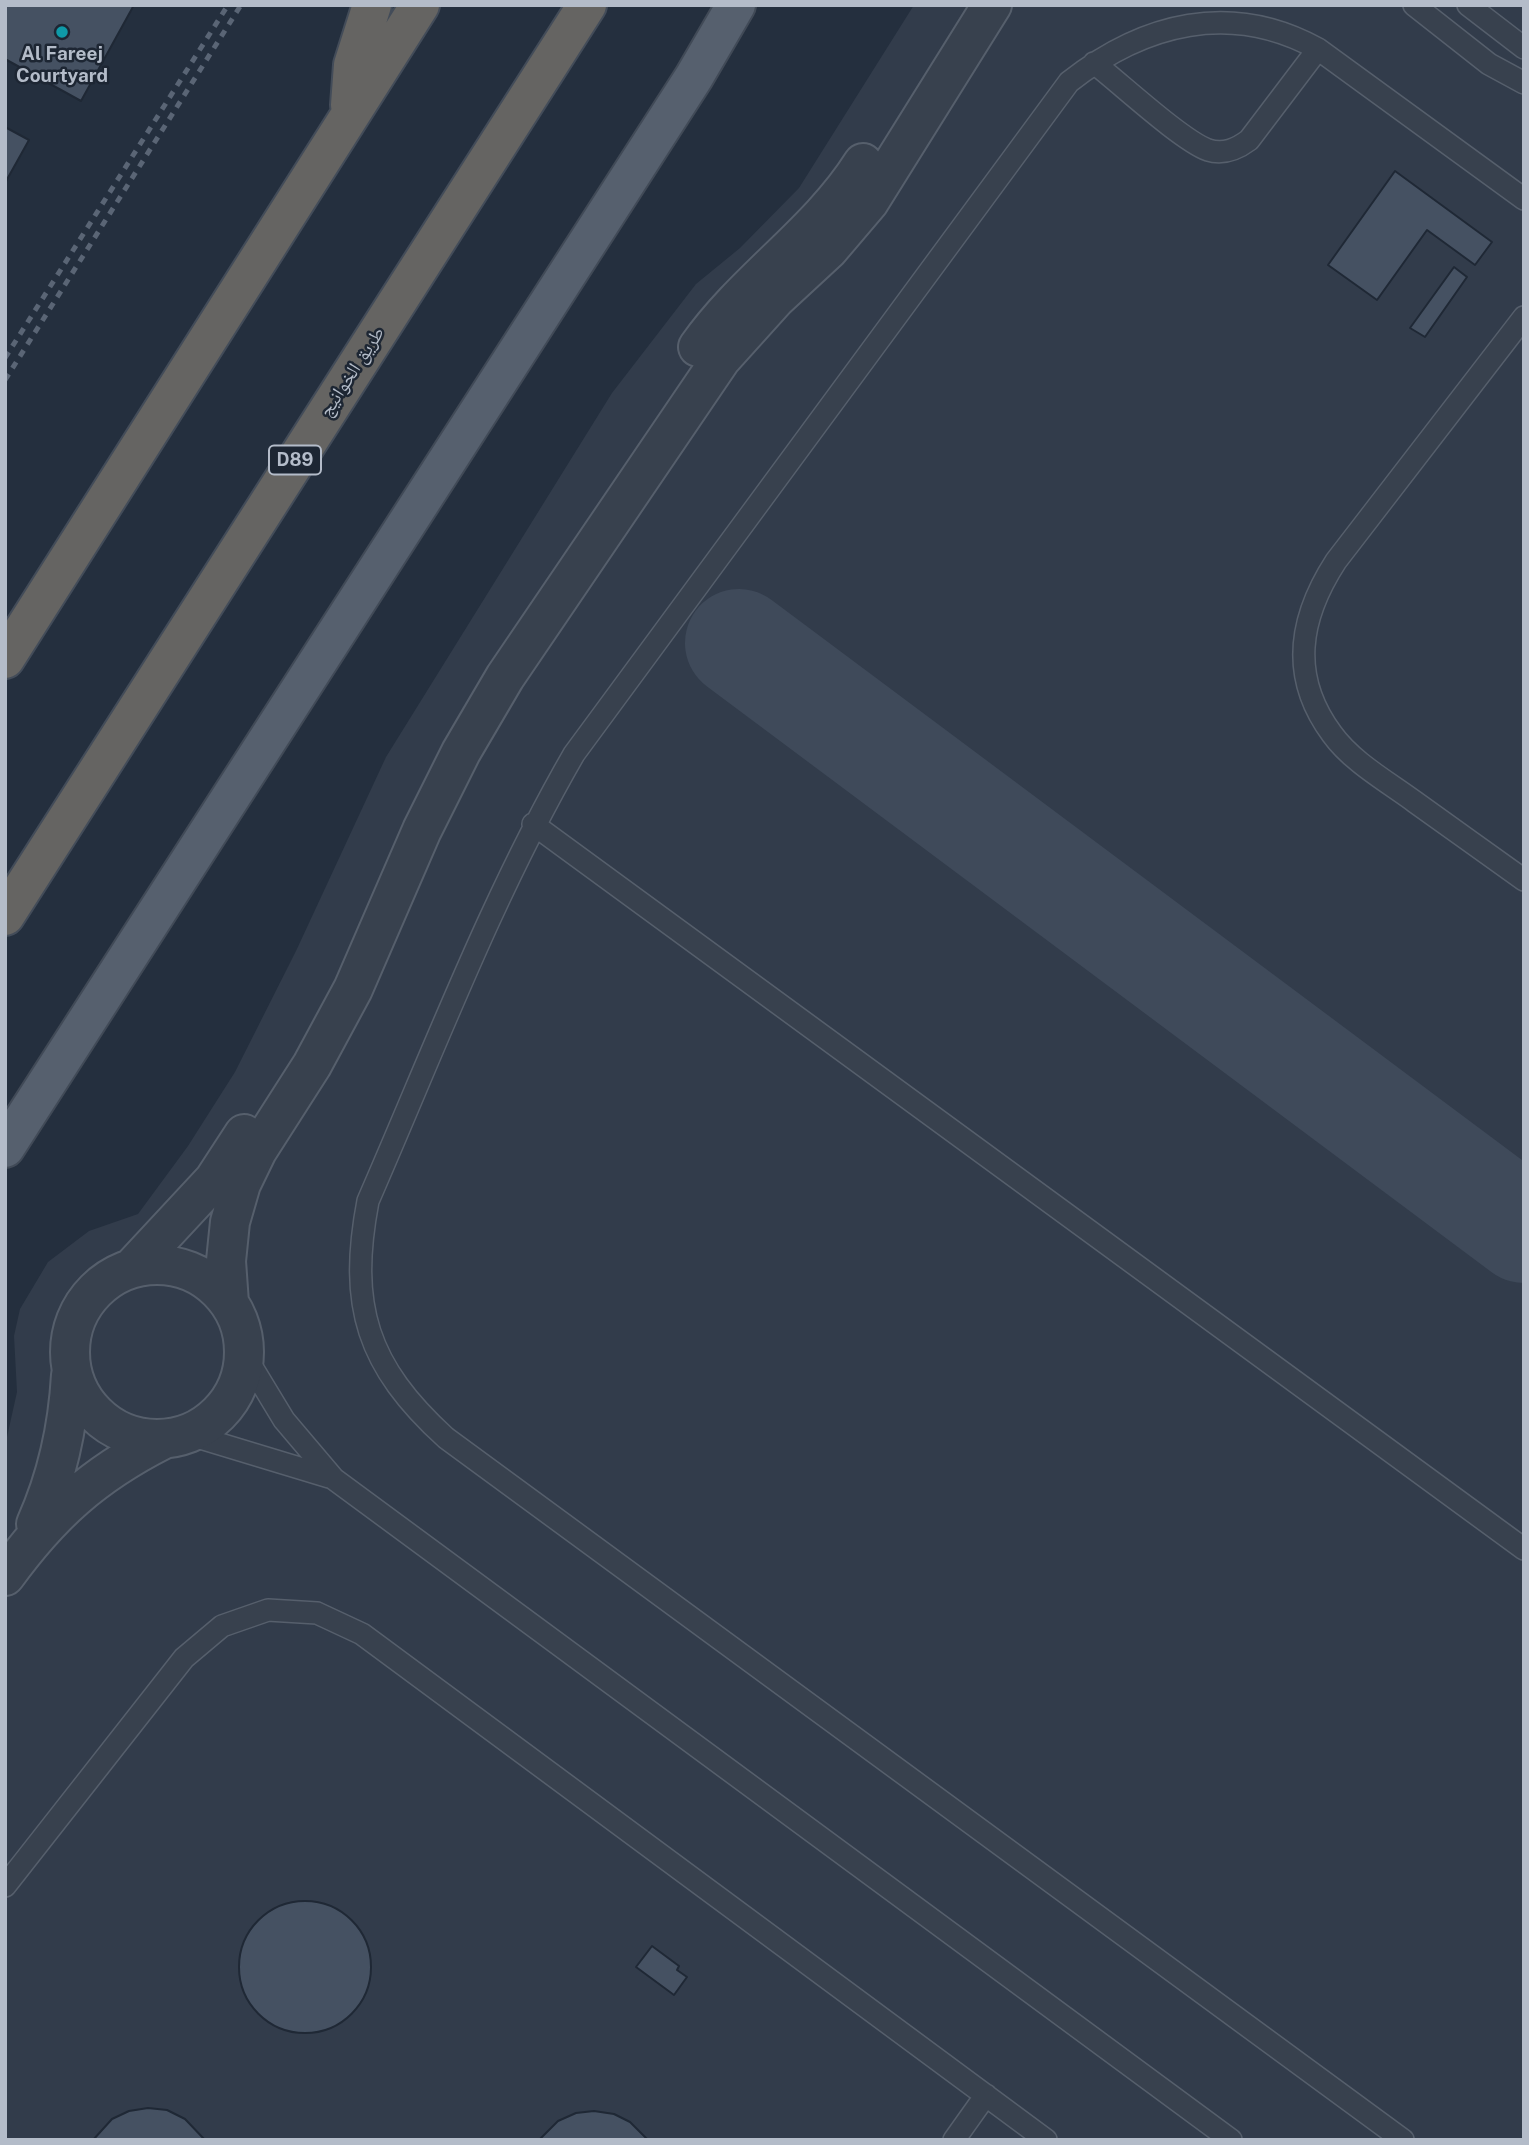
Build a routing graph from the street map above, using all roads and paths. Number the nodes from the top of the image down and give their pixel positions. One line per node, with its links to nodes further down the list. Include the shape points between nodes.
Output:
1 (372, 5): 15 (highway, via 353,65)
2 (419, 5): 15 (highway)
3 (587, 5): 21 (highway, طريق الخوانيج / D89)
4 (736, 5): 13 (main road)
5 (763, 5): 13 (main road)
6 (964, 5): 23 (street, via 847,187 816,224 733,302 676,378 488,666 443,743 335,980 295,1055 214,1180)
7 (992, 5): 24 (street, via 869,201 829,250 776,298 720,359 505,677 422,830 353,989 241,1184 230,1222 226,1261)
8 (1415, 5): 14 (lane, via 1497,70)
9 (1468, 5): 10 (lane)
10 (1524, 48)
11 (1318, 49): 12 (lane, via 1267,28 1208,23 1149,34); 12 (lane, via 1249,140 1224,152 1196,144); 16 (lane)
12 (1094, 63): 19 (lane, via 1061,92 657,639 574,754)
13 (694, 77): 22 (main road)
14 (1524, 83)
15 (349, 114): 18 (highway)
16 (1524, 199)
17 (1524, 317): 20 (lane, via 1316,592 1305,628 1304,666 1314,703 1333,736 1360,762)
18 (5, 659)
19 (533, 824): 29 (lane); 36 (lane, via 368,1201 360,1245 360,1289 369,1332 387,1373 413,1408 446,1438)
20 (1524, 880)
21 (5, 916)
22 (5, 1148)
23 (134, 1266): 24 (street, via 167,1265 197,1274); 26 (street, via 109,1278 88,1296 75,1320 69,1347)
24 (229, 1303): 25 (street, via 241,1328)
25 (244, 1354): 27 (street, via 241,1375 221,1411); 28 (lane, via 284,1420)
26 (71, 1375): 27 (street, via 84,1402 105,1423 132,1436); 30 (street, via 60,1464)
27 (174, 1437): 28 (lane, via 261,1454); 30 (street, via 123,1460 86,1485 53,1515)
28 (334, 1479): 35 (lane)
29 (1524, 1549)
30 (15, 1562)
31 (5, 1886): 32 (lane, via 184,1658 222,1626 268,1610 317,1613 362,1634)
32 (986, 2095): 33 (lane); 34 (lane)
33 (954, 2140)
34 (1046, 2140)
35 (1231, 2140)
36 (1403, 2140)

